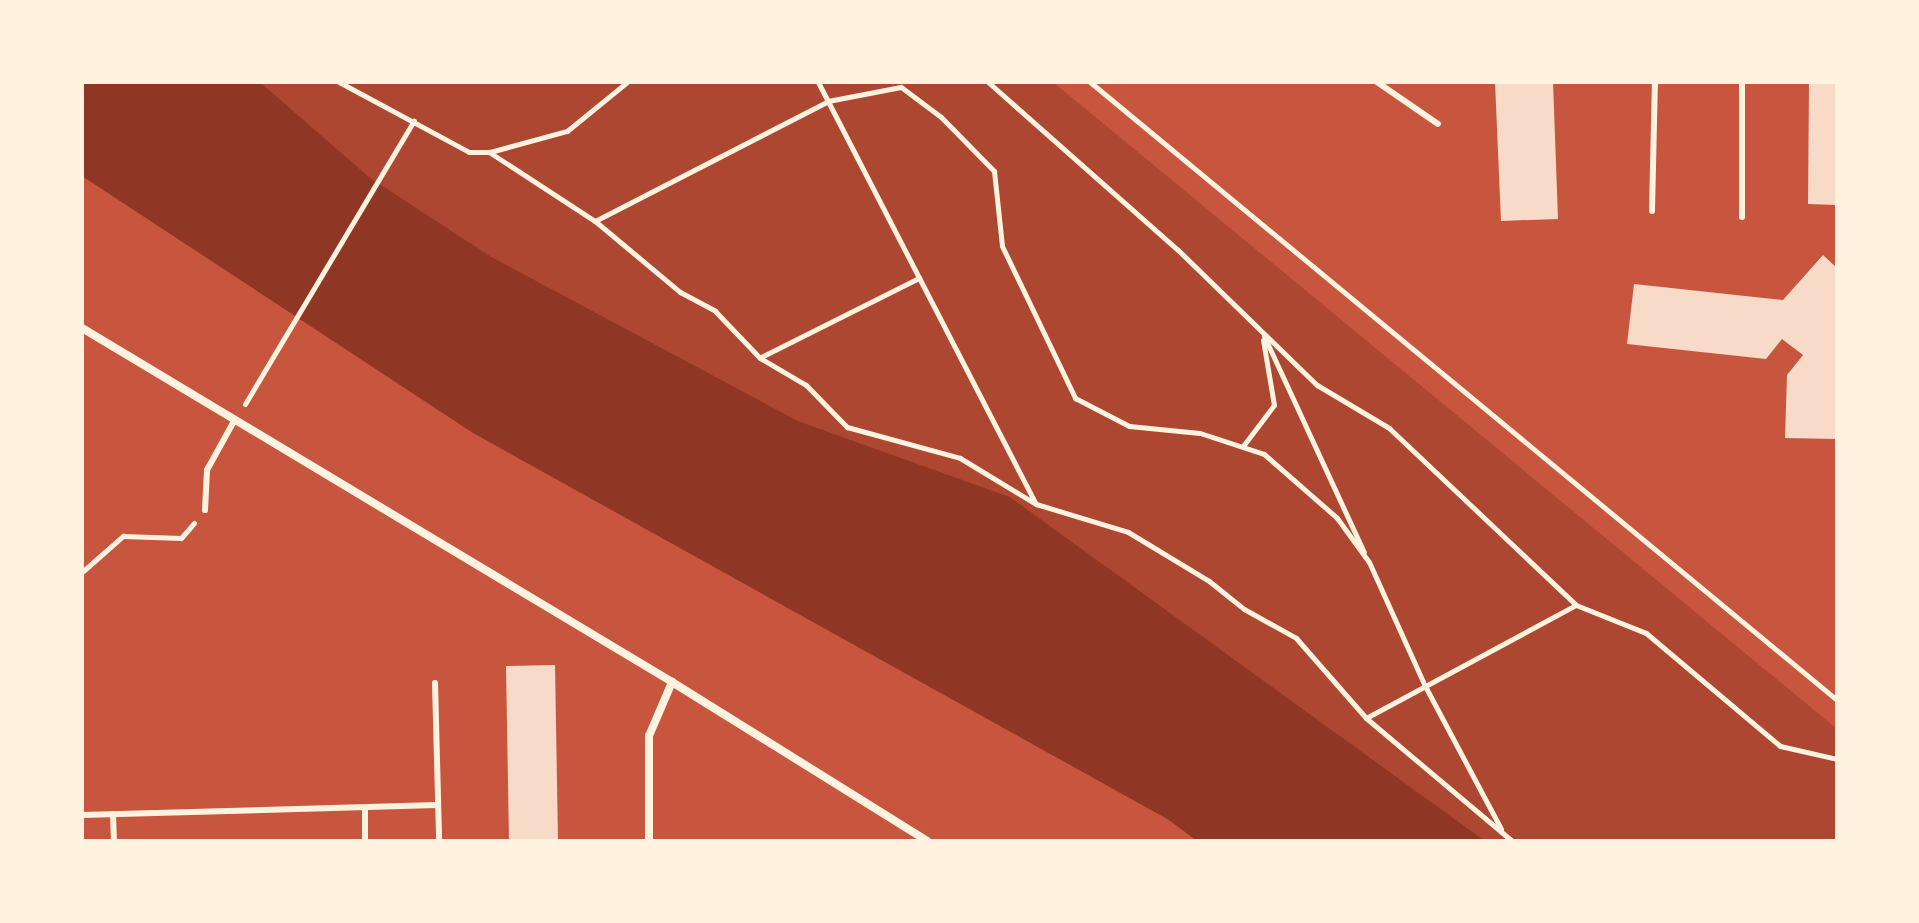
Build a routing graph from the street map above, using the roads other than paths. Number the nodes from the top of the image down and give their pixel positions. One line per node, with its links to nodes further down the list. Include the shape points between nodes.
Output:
1 (1377, 82): 4 (lane)
2 (1655, 82): 5 (lane)
3 (1742, 82): 6 (lane)
4 (1438, 124)
5 (1652, 211)
6 (1742, 217)
7 (82, 328): 8 (street)
8 (234, 421): 9 (lane, via 207,470); 10 (street)
9 (205, 510)
10 (672, 682): 19 (street, via 649,736); 20 (street)
11 (435, 683): 12 (lane)
12 (437, 805): 13 (lane); 18 (lane)
13 (365, 807): 14 (lane); 17 (lane)
14 (113, 814): 15 (lane); 16 (lane)
15 (82, 815)
16 (114, 841)
17 (365, 841)
18 (439, 841)
19 (649, 841)
20 (927, 841)

